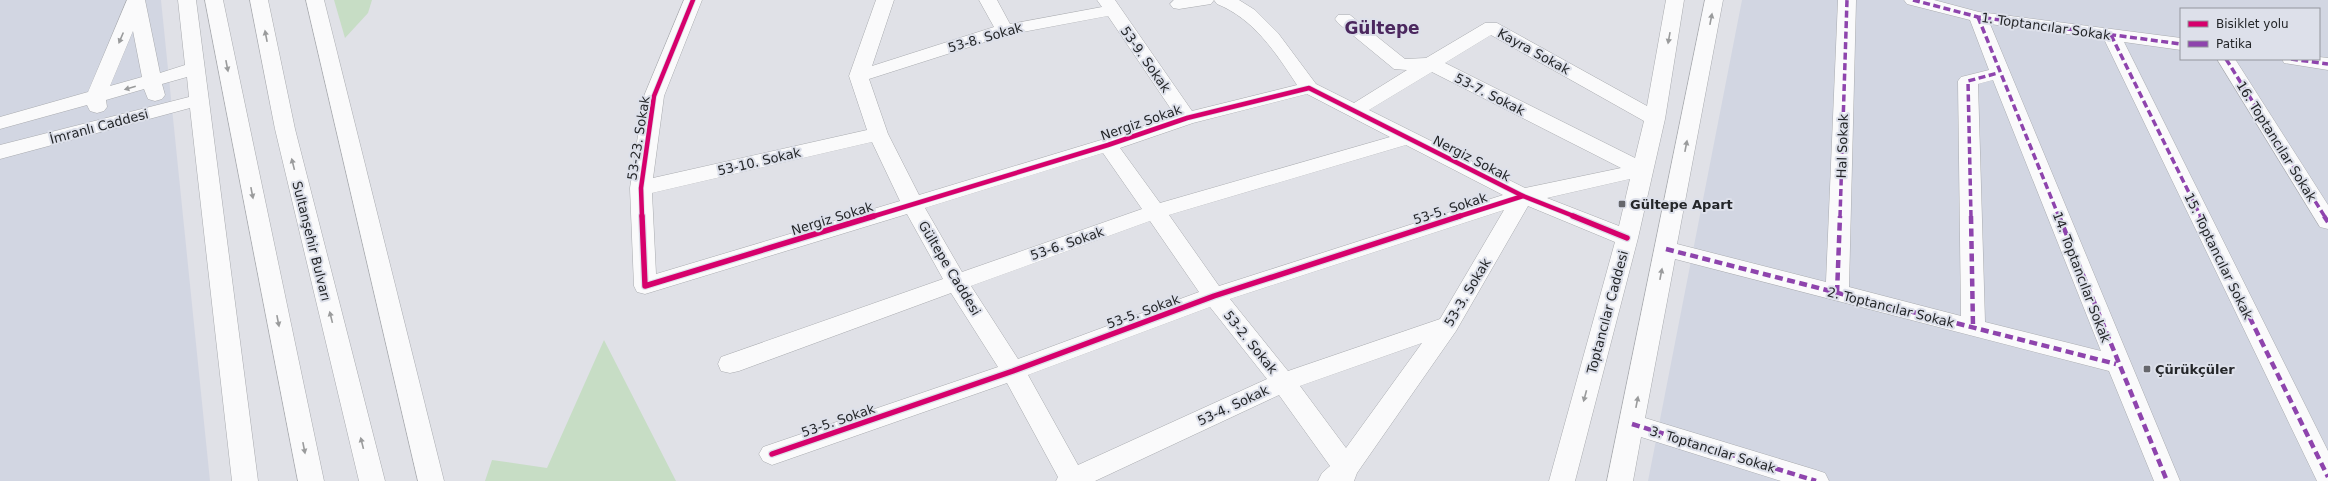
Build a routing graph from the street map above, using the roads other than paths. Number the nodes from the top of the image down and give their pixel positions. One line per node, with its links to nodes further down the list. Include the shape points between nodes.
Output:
1 (187, 0): 26 (main road)
2 (214, 0): 67 (main road, one-way to 67)
3 (259, 0): 68 (main road, Sultanşehir Bulvarı, one-way to 3, via 285,129)
4 (315, 0): 69 (main road)
5 (693, 0): 44 (main road, 53-23. Sokak, via 654,96)
6 (885, 0): 28 (main road)
7 (988, 0): 19 (main road)
8 (1205, 0): 15 (main road)
9 (1223, 0): 30 (main road, via 1254,19 1276,41)
10 (1676, 0): 36 (main road, Toptancılar Caddesi, one-way to 36)
11 (1714, 0): 50 (main road, one-way to 11)
12 (1847, 0): 53 (main road, Hal Sokak)
13 (1913, 0): 17 (main road, 1. Toptancılar Sokak)
14 (136, 1): 29 (main road); 31 (main road, one-way to 31)
15 (1178, 4)
16 (1110, 5): 19 (main road, 53-8. Sokak); 35 (main road, 53-9. Sokak)
17 (1978, 17): 20 (main road, 1. Toptancılar Sokak); 27 (main road, 14. Toptancılar Sokak)
18 (1344, 19): 24 (main road, via 1401,66)
19 (1004, 30): 28 (main road, 53-8. Sokak)
20 (2111, 35): 21 (main road, 1. Toptancılar Sokak); 64 (main road, 15. Toptancılar Sokak)
21 (2180, 44)
22 (2227, 60): 48 (main road, 16. Toptancılar Sokak)
23 (2298, 60): 25 (main road)
24 (1430, 64): 34 (main road, Kayra Sokak); 36 (main road, Kayra Sokak, via 1491,27); 43 (main road, 53-7. Sokak)
25 (2328, 64)
26 (194, 69): 29 (main road); 32 (main road)
27 (1998, 74): 56 (main road, via 1968,81); 58 (main road, 14. Toptancılar Sokak, via 2041,173)
28 (859, 76): 39 (main road, Gültepe Caddesi)
29 (154, 81): 31 (main road, one-way to 31); 33 (main road)
30 (1309, 88): 34 (main road, Nergiz Sokak); 35 (main road, Nergiz Sokak)
31 (96, 97): 37 (main road); 38 (main road)
32 (199, 100): 33 (main road, İmranlı Caddesi); 66 (main road)
33 (157, 111): 38 (main road, İmranlı Caddesi)
34 (1354, 111): 40 (main road, Nergiz Sokak)
35 (1187, 118): 41 (main road, Nergiz Sokak)
36 (1655, 119): 43 (main road, Toptancılar Caddesi)
37 (0, 123)
38 (98, 127): 42 (main road, İmranlı Caddesi)
39 (878, 134): 44 (main road, 53-10. Sokak); 46 (main road, Gültepe Caddesi)
40 (1409, 138): 45 (main road, Nergiz Sokak); 47 (main road, 53-6. Sokak)
41 (1108, 145): 46 (main road, Nergiz Sokak); 47 (main road, 53-2. Sokak)
42 (0, 152)
43 (1642, 170): 45 (main road); 49 (main road, Toptancılar Caddesi)
44 (641, 188): 52 (main road, 53-23. Sokak)
45 (1523, 196): 49 (main road, Nergiz Sokak); 54 (main road, 53-5. Sokak); 55 (main road, 53-3. Sokak)
46 (913, 205): 51 (main road, Gültepe Caddesi); 52 (main road, Nergiz Sokak)
47 (1154, 212): 51 (main road, 53-6. Sokak); 54 (main road, 53-2. Sokak)
48 (2328, 222)
49 (1627, 238): 70 (main road, Toptancılar Caddesi, one-way to 70)
50 (1666, 249): 53 (main road, 2. Toptancılar Sokak); 61 (main road, one-way to 50)
51 (956, 282): 57 (main road, 53-6. Sokak); 59 (main road, Gültepe Caddesi)
52 (645, 286)
53 (1837, 293): 56 (main road, 2. Toptancılar Sokak)
54 (1214, 296): 59 (main road, 53-5. Sokak); 60 (main road, 53-2. Sokak)
55 (1448, 325): 60 (main road, 53-4. Sokak); 63 (main road, 53-3. Sokak)
56 (1973, 328): 58 (main road, 2. Toptancılar Sokak)
57 (730, 364)
58 (2116, 364): 73 (main road, 14. Toptancılar Sokak)
59 (1013, 371): 62 (main road, 53-5. Sokak); 65 (main road, Gültepe Caddesi)
60 (1283, 382): 63 (main road, 53-2. Sokak); 65 (main road, 53-4. Sokak)
61 (1632, 424): 71 (main road); 72 (main road, 3. Toptancılar Sokak)
62 (772, 454)
63 (1339, 477)
64 (2328, 477)
65 (1072, 480)
66 (245, 481)
67 (311, 481)
68 (372, 481)
69 (431, 481)
70 (1562, 481)
71 (1620, 481)
72 (1816, 481)
73 (2167, 481)

